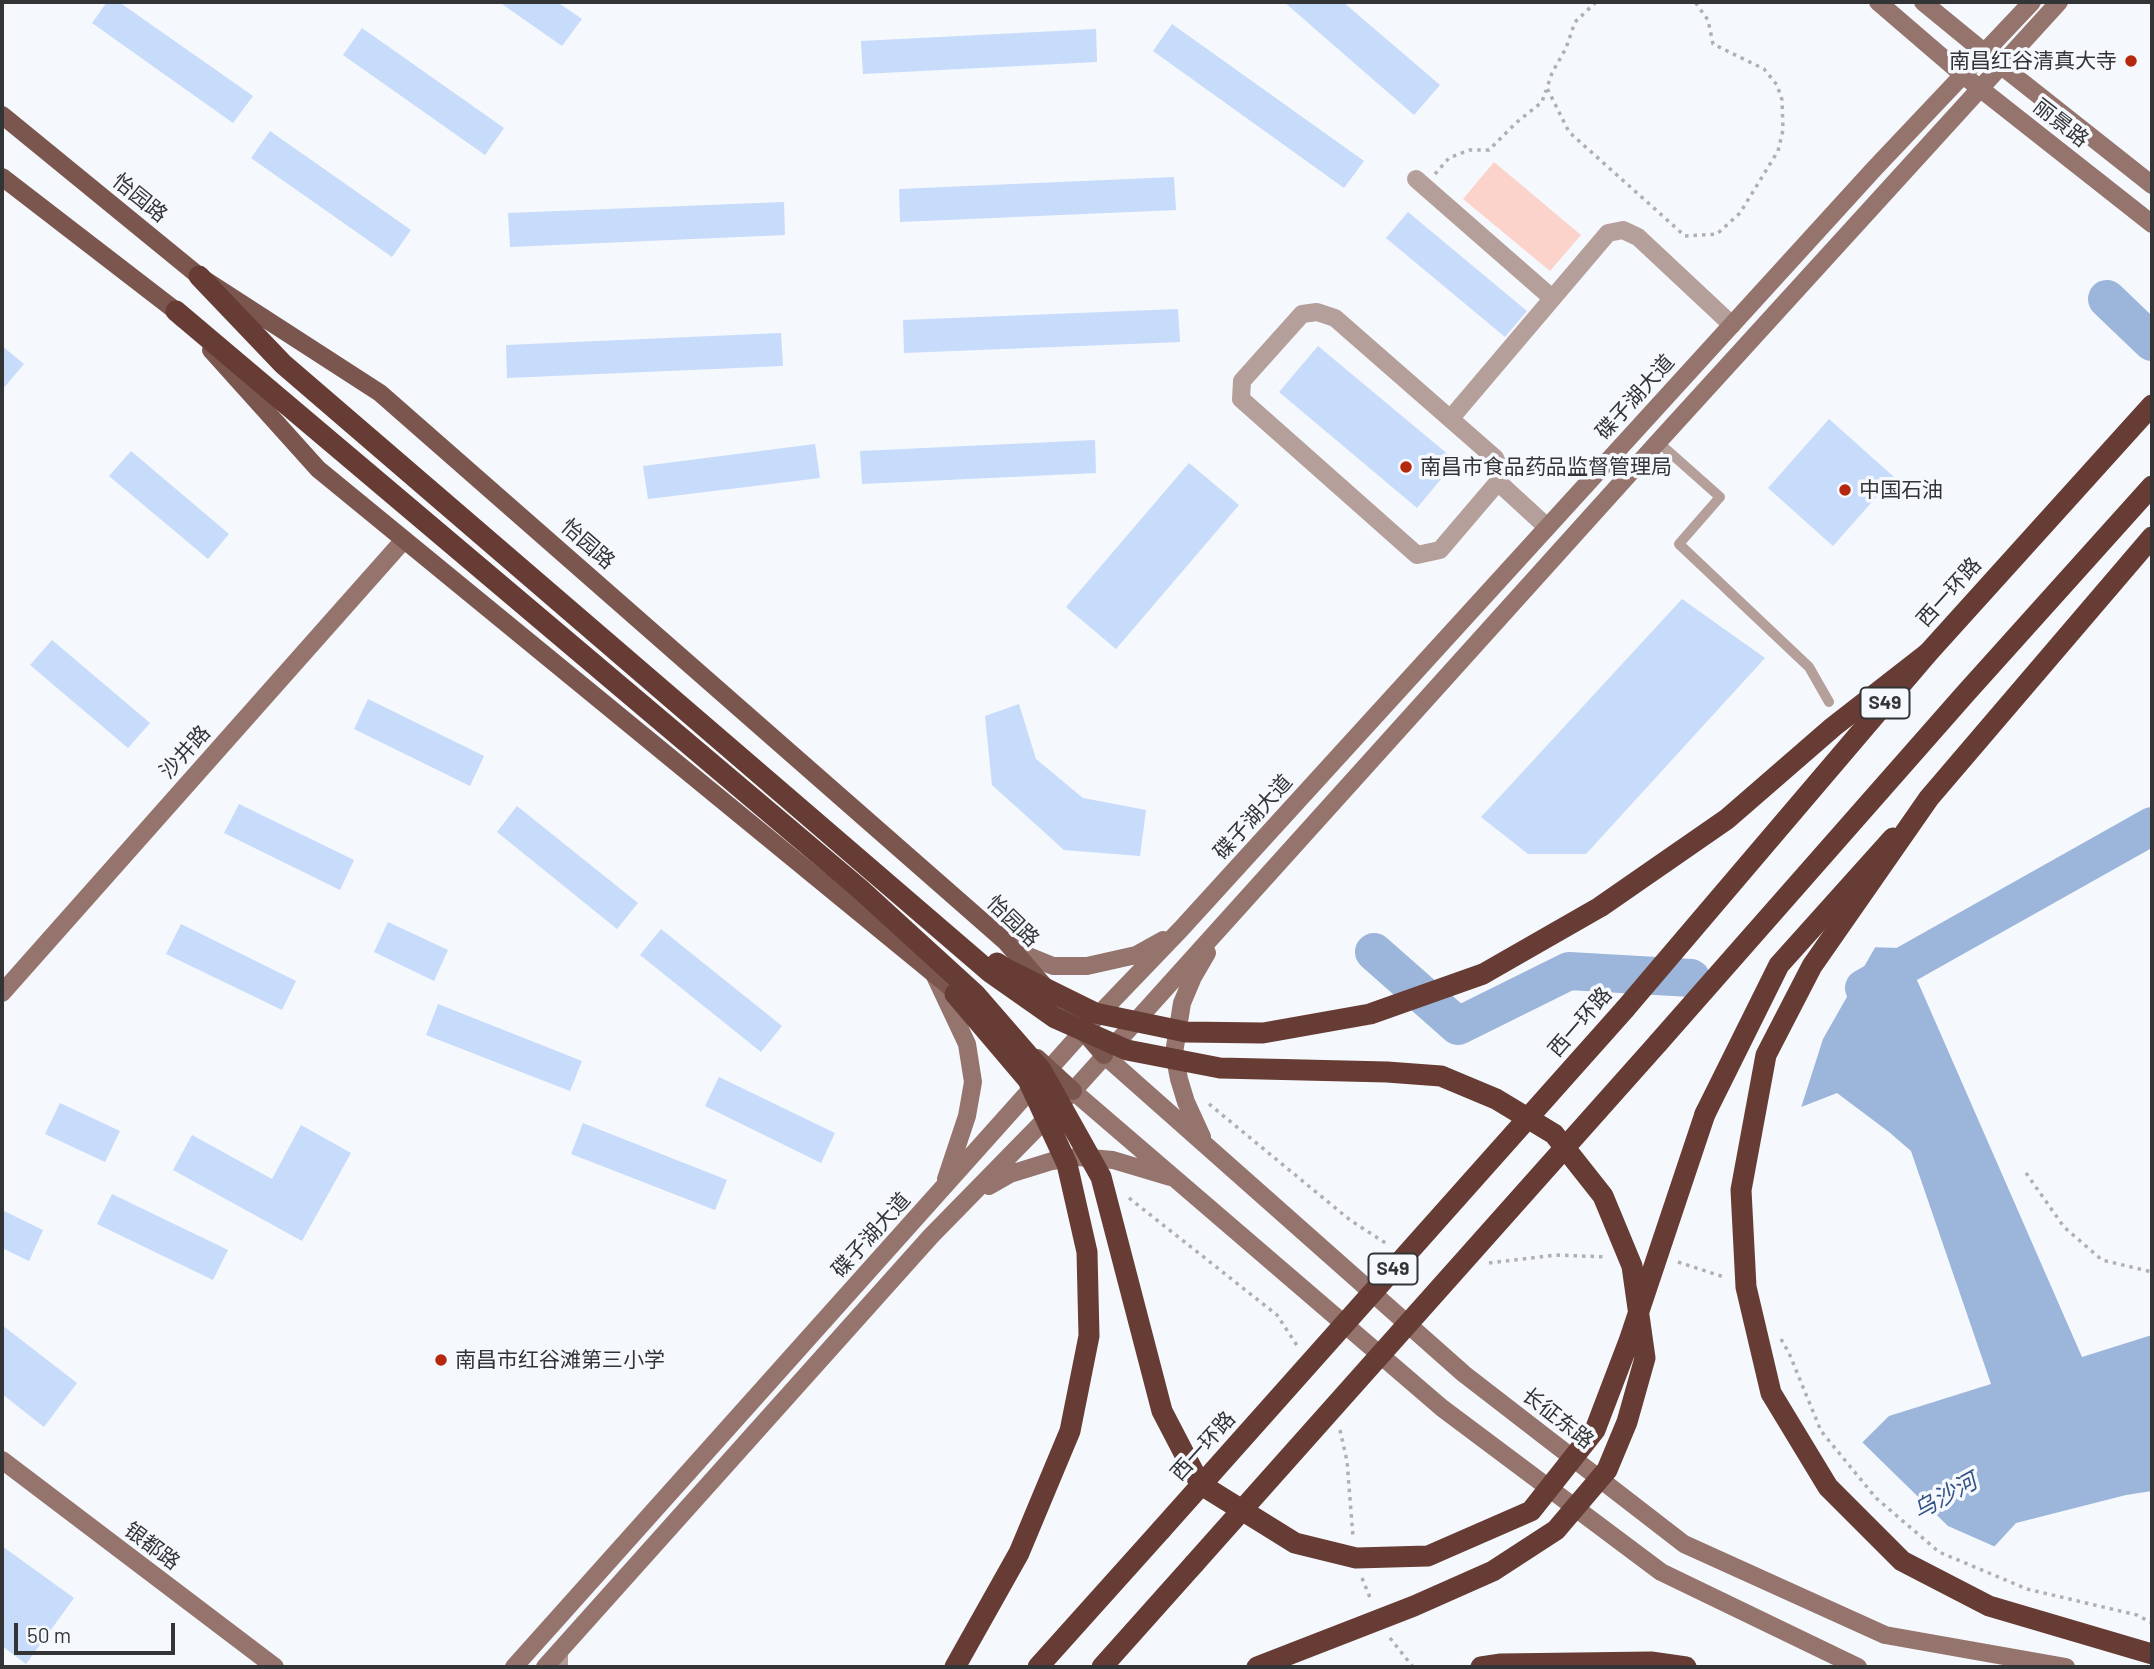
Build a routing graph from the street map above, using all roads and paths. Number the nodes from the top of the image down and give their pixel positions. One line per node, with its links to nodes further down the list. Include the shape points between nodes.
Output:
1 (1596, 2): 10 (path, via 1575,22)
2 (1695, 2): 10 (path, via 1708,20 1713,44 1764,69 1782,100 1778,151 1740,213 1717,233 1685,236 1569,132)
3 (1878, 2): 9 (main road, 丽景路)
4 (1923, 2): 7 (main road, 丽景路)
5 (2032, 2): 7 (main road, 碟子湖大道)
6 (2059, 2): 8 (main road)
7 (1984, 52): 8 (main road, 丽景路); 9 (main road, 碟子湖大道)
8 (2000, 65): 11 (main road); 15 (main road, 丽景路)
9 (1963, 75): 11 (main road, 丽景路); 20 (main road, 碟子湖大道)
10 (1547, 88): 14 (path, via 1542,102 1489,149 1449,158)
11 (1979, 88): 16 (main road, 丽景路); 23 (main road)
12 (2, 115): 17 (main road, 怡园路)
13 (2, 177): 19 (main road)
14 (1420, 183): 18 (street)
15 (2152, 185)
16 (2152, 224)
17 (199, 276): 33 (highway, bridge, via 283,363); 36 (main road, 怡园路, via 380,393)
18 (1552, 298): 20 (street, via 1608,233 1623,230 1638,237); 22 (street)
19 (176, 311): 28 (main road, via 318,470); 32 (highway, bridge)
20 (1732, 325): 26 (main road, 碟子湖大道)
21 (2152, 405): 29 (highway, 西一环路 / S49)
22 (1451, 418): 24 (street, via 1496,458); 24 (street, via 1335,318 1317,312 1302,314 1242,381 1241,399 1417,555 1440,551)
23 (1658, 442): 30 (lane, via 1720,497 1679,544 1809,667); 34 (main road)
24 (1498, 482): 26 (street)
25 (2152, 486): 60 (highway, S49, bridge)
26 (1548, 527): 35 (main road, 碟子湖大道)
27 (2152, 537): 31 (highway, bridge)
28 (403, 541): 37 (main road); 38 (main road, 沙井路)
29 (1928, 653): 33 (highway, bridge, via 1727,819 1600,907 1483,974 1370,1014 1263,1033 1186,1032 1095,1013 1006,969); 59 (highway, 西一环路 / S49, bridge, via 1625,1009)
30 (1829, 702)
31 (1929, 797): 32 (highway, bridge, via 1779,965 1704,1114 1595,1430 1531,1511 1428,1556 1356,1558 1295,1543 1200,1483 1162,1410 1101,1177 1041,1070 975,994); 53 (highway, bridge, via 1812,966 1766,1055 1741,1190 1746,1287 1772,1393 1828,1487 1902,1561 1989,1606)
32 (860, 888): 58 (highway, bridge, via 1028,1080 1067,1164 1087,1252 1089,1336 1070,1431 1019,1553)
33 (893, 888): 61 (highway, bridge, via 991,973 1055,1018 1127,1050 1220,1068 1441,1076 1496,1099 1554,1134 1603,1196 1632,1266 1645,1358 1628,1422 1607,1469 1556,1530 1493,1570)
34 (1223, 923): 40 (main road); 43 (main road, via 1182,1003 1174,1053 1186,1102)
35 (1181, 929): 36 (main road, via 1136,956 1087,966 1053,966); 39 (main road, 碟子湖大道)
36 (1006, 942): 39 (main road, 怡园路)
37 (934, 974): 41 (main road); 46 (main road, via 967,1044 973,1082)
38 (2, 993)
39 (1084, 1030): 40 (main road, 怡园路); 41 (main road, 碟子湖大道)
40 (1104, 1055): 42 (main road); 43 (main road, 长征东路)
41 (1050, 1069): 42 (main road); 46 (main road, 碟子湖大道)
42 (1073, 1091): 45 (main road); 47 (main road)
43 (1205, 1144): 65 (main road, 长征东路, via 1464,1374 1684,1544 1885,1635)
44 (2026, 1173): 48 (path, via 2064,1227 2102,1260)
45 (1175, 1178): 47 (main road, via 1113,1160 1078,1157 1010,1174); 64 (main road, via 1442,1408 1661,1572)
46 (943, 1189): 55 (main road, 碟子湖大道)
47 (973, 1194): 52 (main road)
48 (2152, 1272)
49 (1821, 1431): 51 (path, via 1876,1498 1939,1552 2026,1589)
50 (2, 1460): 54 (main road, 银都路)
51 (2152, 1622)
52 (563, 1646): 56 (main road); 57 (lane)
53 (2152, 1654)
54 (275, 1667)
55 (514, 1667)
56 (544, 1667)
57 (563, 1667)
58 (955, 1667)
59 (1038, 1667)
60 (1102, 1667)
61 (1258, 1667)
62 (1481, 1667): 63 (highway, via 1651,1662)
63 (1686, 1667)
64 (1858, 1667)
65 (2066, 1667)

